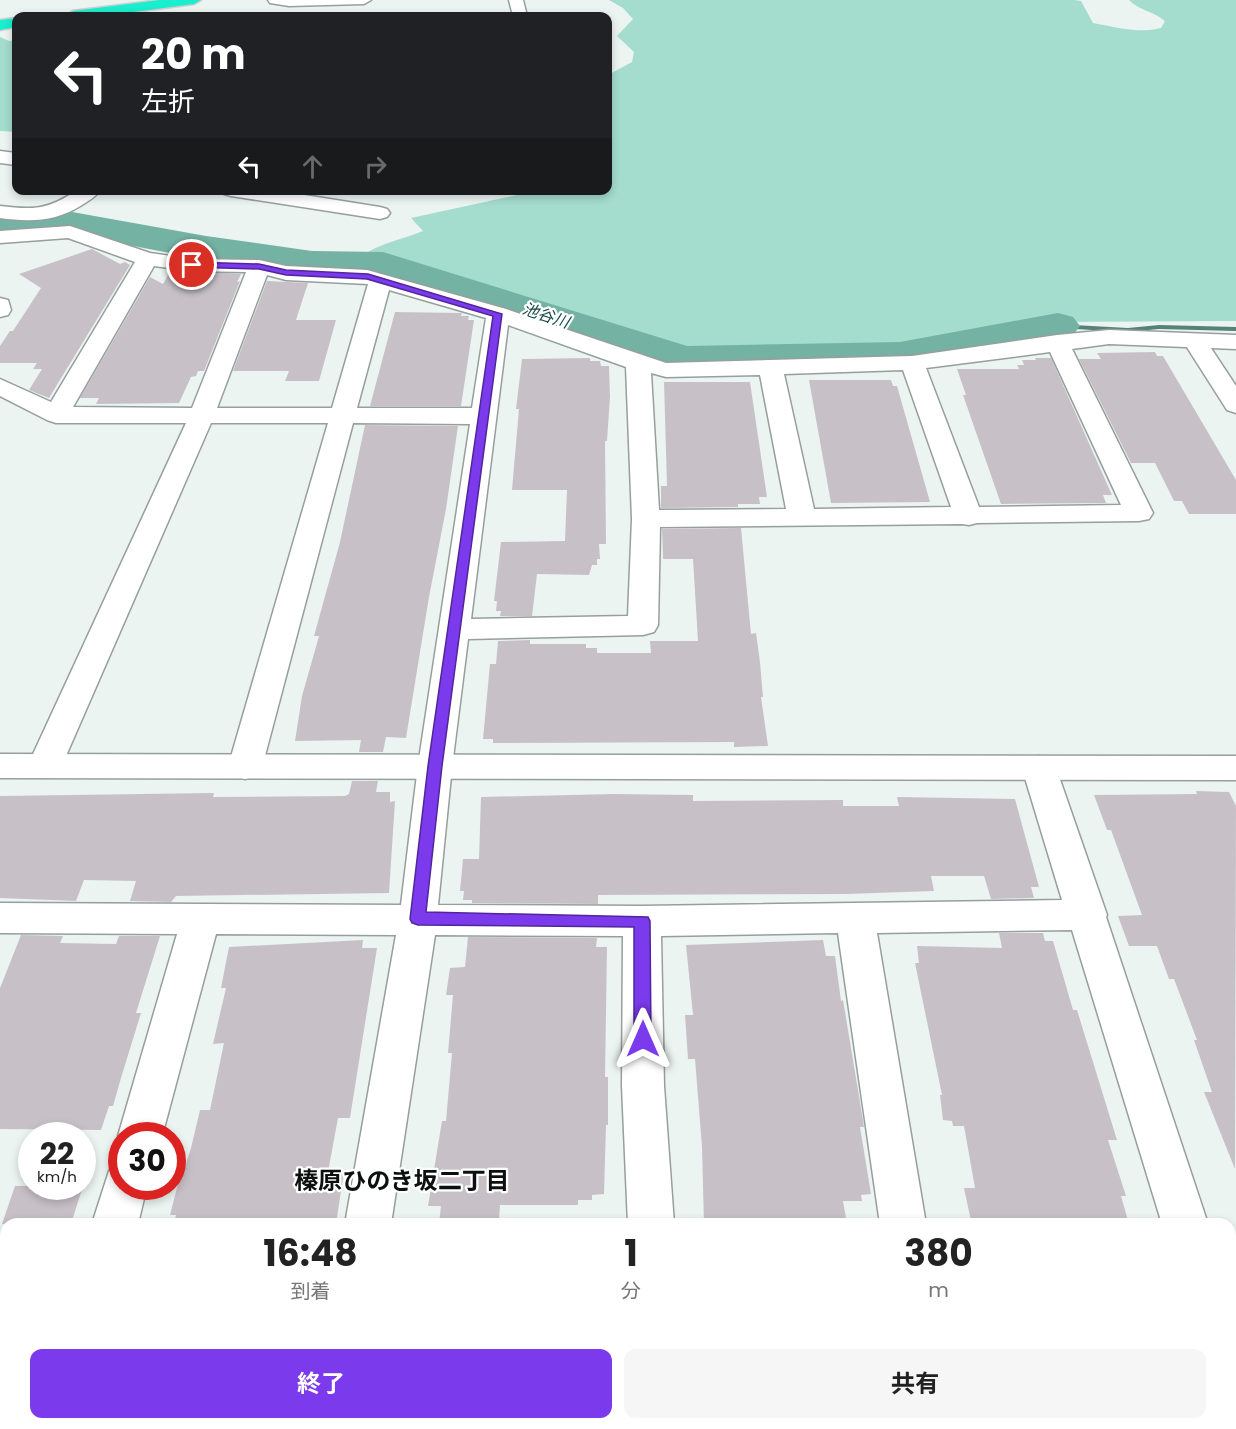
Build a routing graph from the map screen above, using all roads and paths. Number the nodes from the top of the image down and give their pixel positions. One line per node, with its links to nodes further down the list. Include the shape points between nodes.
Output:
1 (194, 0): 4 (highway)
2 (275, 0): 3 (street)
3 (364, 0)
4 (103, 12)
5 (83, 195): 7 (street, via 56,213)
6 (263, 195): 8 (street)
7 (0, 213)
8 (380, 213)
9 (0, 237): 10 (street, via 70,232)
10 (147, 260): 11 (street); 22 (street)
11 (259, 266): 12 (street, via 286,273); 23 (street)
12 (380, 281): 13 (street); 25 (street)
13 (498, 314): 17 (street); 24 (street)
14 (1195, 341): 15 (street, via 1109,337); 16 (street); 21 (street)
15 (1057, 342): 18 (street); 27 (street, via 1139,513)
16 (1236, 342)
17 (638, 363): 19 (street, via 666,370); 28 (street)
18 (912, 363): 19 (street); 27 (street)
19 (771, 368): 26 (street)
20 (0, 386): 22 (street)
21 (1236, 405)
22 (56, 415): 23 (street)
23 (202, 415): 25 (street); 30 (street)
24 (483, 416): 25 (street); 29 (street)
25 (344, 417): 33 (street)
26 (802, 517): 27 (street); 28 (street)
27 (969, 517)
28 (646, 519): 29 (street, via 644,625)
29 (455, 629): 32 (street)
30 (45, 765): 31 (street); 33 (street)
31 (0, 766)
32 (435, 766): 33 (street); 34 (street); 40 (street)
33 (245, 767)
34 (1039, 768): 35 (street); 36 (street)
35 (1236, 768)
36 (1088, 915): 37 (street); 48 (street)
37 (855, 917): 41 (street); 47 (street)
38 (0, 918): 39 (street)
39 (201, 918): 40 (street); 42 (street)
40 (418, 919): 41 (street); 45 (street)
41 (642, 921): 46 (street, via 643,1086)
42 (144, 1122)
43 (121, 1200): 44 (street)
44 (117, 1218)
45 (369, 1218)
46 (651, 1218)
47 (902, 1218)
48 (1183, 1218)

